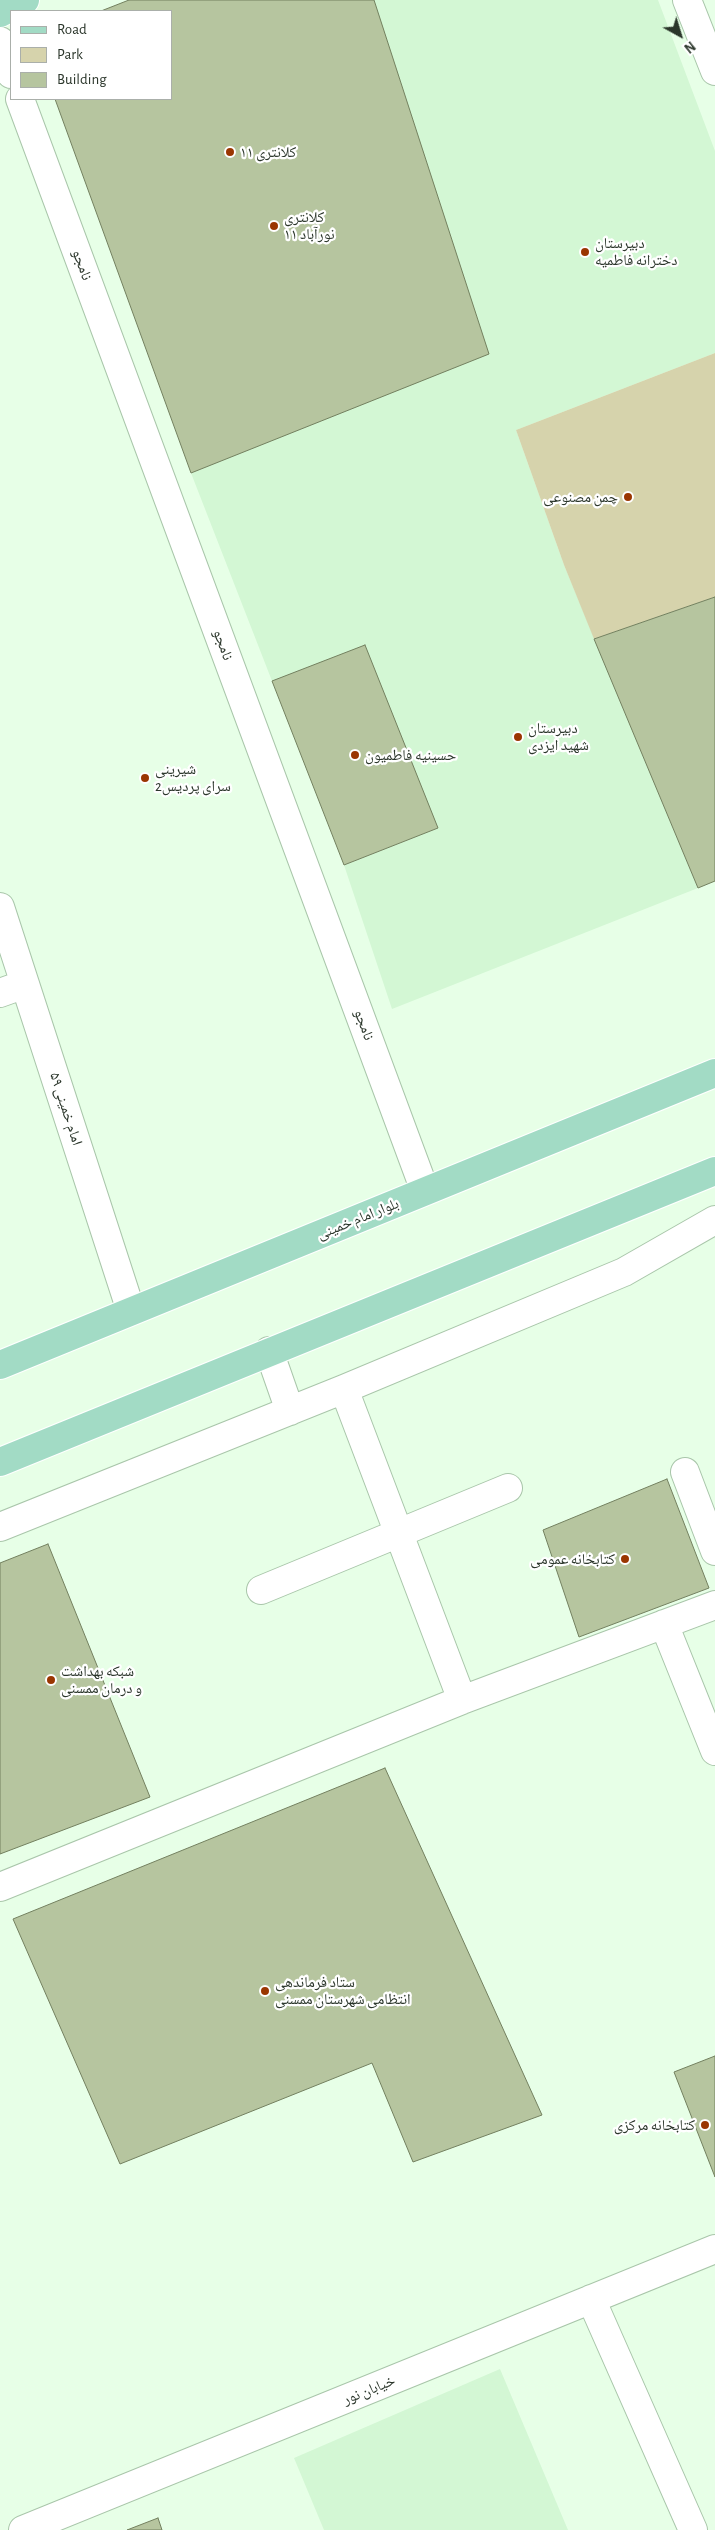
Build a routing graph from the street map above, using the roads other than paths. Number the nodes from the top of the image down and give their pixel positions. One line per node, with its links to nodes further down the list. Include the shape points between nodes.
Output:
1 (24, 0): 3 (main road)
2 (688, 0): 5 (street)
3 (0, 13)
4 (0, 41): 6 (street)
5 (715, 71)
6 (10, 72)
7 (10, 77): 8 (street)
8 (0, 93)
9 (20, 100): 14 (street, نامجو)
10 (0, 907): 11 (street, امام خمينی ۵۹)
11 (12, 988): 16 (street, امام خمينی ۵۹)
12 (715, 1073): 14 (main road, بلوار امام خمينی)
13 (715, 1171): 17 (main road)
14 (426, 1191): 16 (main road, بلوار امام خمينی)
15 (715, 1220): 19 (street, via 624,1272)
16 (131, 1311): 18 (main road, بلوار امام خمينی)
17 (270, 1351): 20 (street); 21 (main road)
18 (0, 1365)
19 (344, 1389): 20 (street); 25 (street)
20 (290, 1410): 24 (street)
21 (0, 1462)
22 (685, 1472): 26 (street)
23 (508, 1488): 25 (street)
24 (0, 1527)
25 (399, 1534): 27 (street); 30 (street)
26 (715, 1551)
27 (261, 1590)
28 (715, 1605): 29 (street)
29 (664, 1624): 30 (street); 31 (street)
30 (462, 1700): 32 (street)
31 (715, 1751)
32 (0, 1887)
33 (715, 2249): 34 (street, خیابان نور)
34 (591, 2299): 35 (street, خیابان نور); 36 (street)
35 (23, 2530)
36 (693, 2530)

